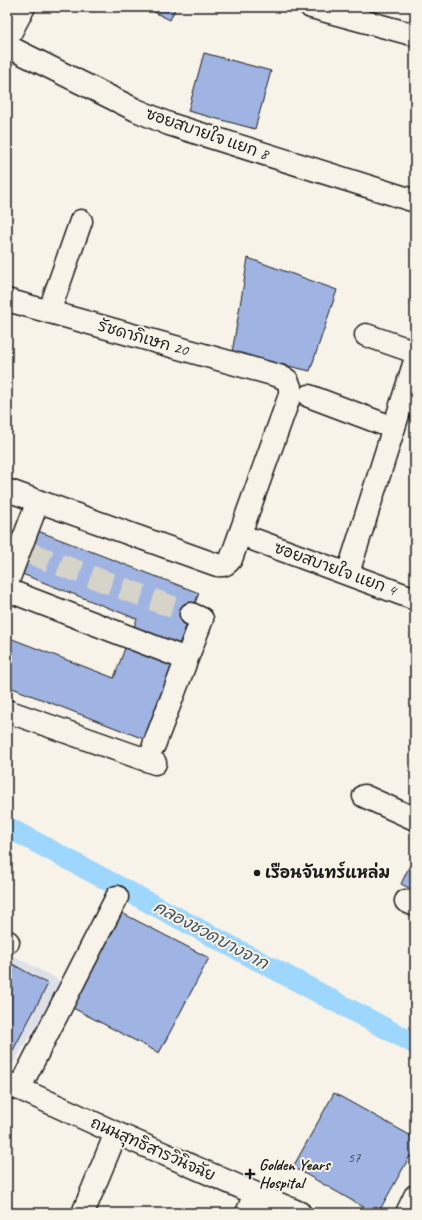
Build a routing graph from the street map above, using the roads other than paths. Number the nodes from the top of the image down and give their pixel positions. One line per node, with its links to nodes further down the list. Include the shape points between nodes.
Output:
1 (24, 7): 4 (street)
2 (311, 7): 3 (street)
3 (415, 35)
4 (7, 39)
5 (7, 46): 6 (street, ซอยสบายใจ แยก 8, via 169,124)
6 (415, 201)
7 (81, 221): 9 (street)
8 (7, 300): 9 (street, รัชดาภิเษก 20)
9 (49, 312): 16 (street, รัชดาภิเษก 20, via 279,376 287,380 290,395 231,559 227,564 217,565)
10 (366, 335): 11 (street)
11 (415, 352)
12 (415, 360): 14 (street)
13 (309, 396): 14 (street)
14 (394, 428): 18 (street)
15 (7, 490): 16 (street)
16 (38, 501): 19 (street, via 25,551)
17 (255, 540): 18 (street, ซอยสบายใจ แยก 4)
18 (348, 573): 21 (street, ซอยสบายใจ แยก 4)
19 (7, 583)
20 (7, 590): 23 (street)
21 (415, 599)
22 (191, 614): 23 (street, via 202,619)
23 (186, 659): 24 (street, via 154,754)
24 (7, 711)
25 (364, 796): 26 (street)
26 (415, 818)
27 (117, 897): 28 (street)
28 (13, 1086): 29 (street, ถนนสุทธิสารวินิจฉัย)
29 (116, 1133): 31 (street, ถนนสุทธิสารวินิจฉัย); 32 (street)
30 (415, 1196): 34 (street)
31 (251, 1203): 33 (street, ถนนสุทธิสารวินิจฉัย)
32 (83, 1213)
33 (300, 1213)
34 (407, 1213)

